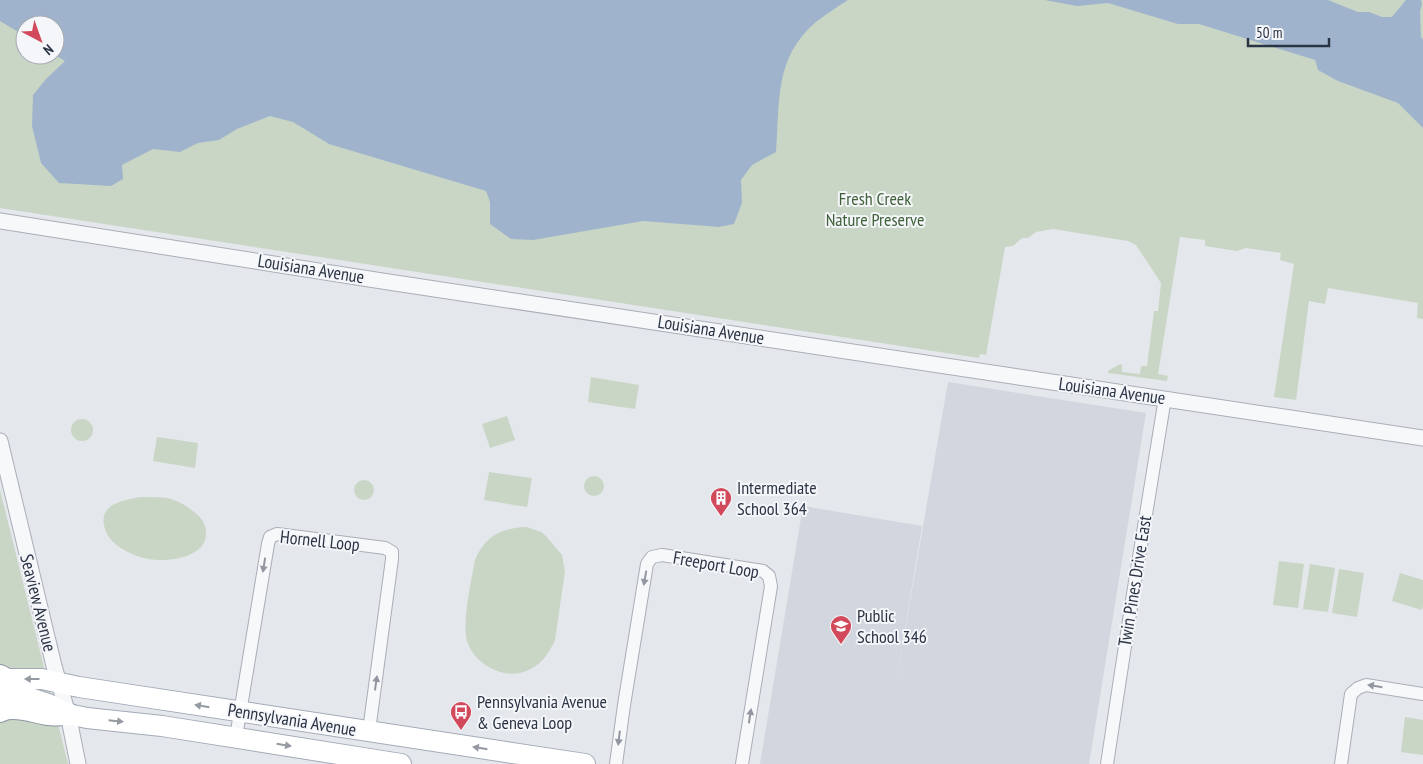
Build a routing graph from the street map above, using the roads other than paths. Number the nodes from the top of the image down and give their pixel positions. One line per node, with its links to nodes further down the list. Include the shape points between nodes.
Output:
1 (0, 221): 2 (street, Louisiana Avenue)
2 (1165, 398): 3 (street, Louisiana Avenue); 19 (street, Twin Pines Drive East)
3 (1423, 438)
4 (0, 441): 6 (street, Seaview Avenue)
5 (1, 682): 6 (main road, Pennsylvania Avenue, one-way to 5, via 42,679); 10 (main road, Pennsylvania Avenue)
6 (58, 682): 9 (main road, Pennsylvania Avenue, one-way to 6); 10 (street, Seaview Avenue)
7 (1423, 694): 20 (street, one-way to 20, via 1366,685 1358,688 1351,694)
8 (0, 711): 10 (highway, via 15,708)
9 (240, 712): 11 (main road, Pennsylvania Avenue); 11 (street, Hornell Loop, one-way to 9, via 392,559 392,552 385,548 277,534 270,537); 12 (street, Hornell Loop)
10 (68, 714): 12 (main road, Pennsylvania Avenue, one-way to 12); 14 (street, Seaview Avenue)
11 (369, 731): 13 (main road, Pennsylvania Avenue, one-way to 11)
12 (236, 737): 15 (main road, Pennsylvania Avenue, one-way to 15)
13 (559, 762): 16 (main road, Pennsylvania Avenue)
14 (78, 764)
15 (401, 764)
16 (584, 764)
17 (616, 764): 18 (street, Freeport Loop, one-way to 17, via 772,586 769,576 763,571 662,555 652,557 647,564)
18 (742, 764)
19 (1108, 764)
20 (1341, 764)

